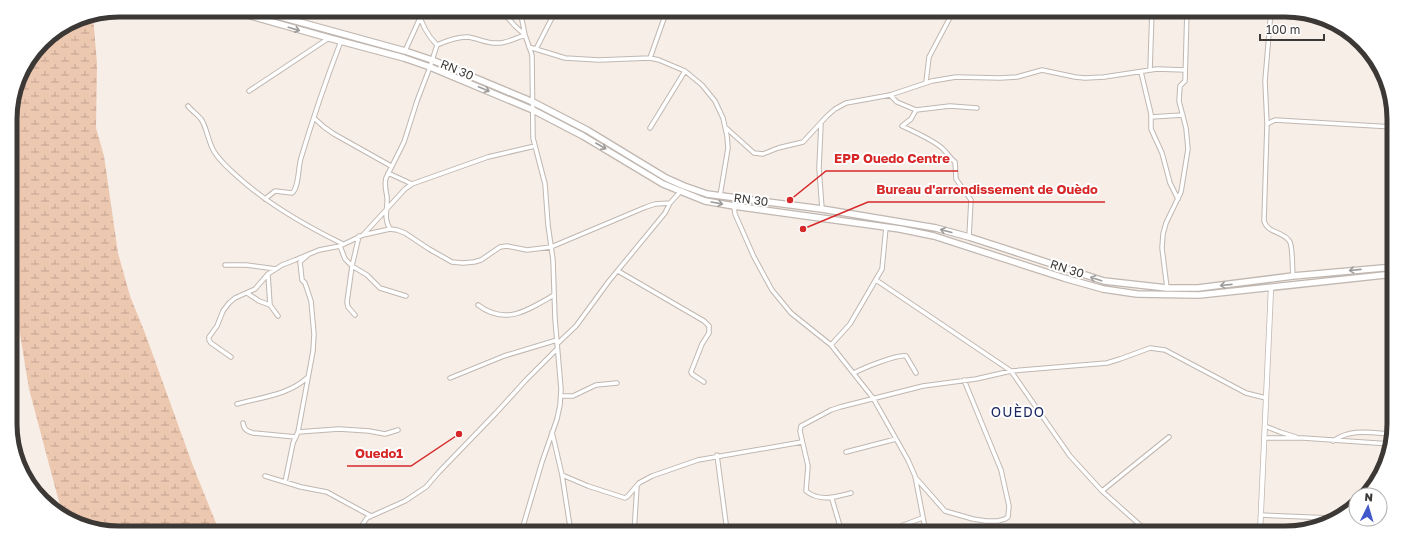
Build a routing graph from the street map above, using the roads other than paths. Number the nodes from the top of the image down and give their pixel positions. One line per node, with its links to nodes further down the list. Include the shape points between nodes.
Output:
1 (255, 17): 13 (main road, RN 30, one-way to 13)
2 (282, 17): 18 (main road, RN 30 / RN 30)
3 (507, 17): 12 (street)
4 (521, 17): 12 (street)
5 (552, 17): 17 (street)
6 (665, 17): 19 (street)
7 (950, 17): 26 (street, via 928,56)
8 (1152, 17): 22 (street)
9 (1187, 17): 23 (street)
10 (1270, 17): 38 (street, via 1265,80)
11 (420, 18): 15 (street, via 425,30); 18 (street)
12 (525, 35): 15 (street, via 499,43 467,37 451,39); 16 (street)
13 (329, 38): 14 (main road, RN 30); 27 (street)
14 (342, 41): 21 (main road, RN 30); 36 (street)
15 (437, 45): 20 (street)
16 (529, 47): 17 (street); 29 (street, via 533,69)
17 (536, 49): 19 (street, via 565,58)
18 (406, 51): 20 (main road, RN 30 / RN 30)
19 (650, 58): 24 (street)
20 (432, 60): 21 (street); 29 (main road, RN 30 / RN 30)
21 (430, 67): 32 (main road, RN 30, one-way to 32); 43 (street, via 404,142)
22 (1150, 70): 23 (street); 25 (street)
23 (1185, 70): 34 (street, via 1185,81 1180,86 1179,99)
24 (685, 71): 39 (street, via 702,84 715,101); 41 (street)
25 (1141, 72): 26 (street, via 1085,78 1042,70 1017,77 956,77); 35 (street)
26 (926, 82): 28 (street)
27 (249, 91)
28 (890, 95): 33 (street, via 894,100); 37 (street, via 846,103 835,109)
29 (533, 102): 32 (street); 47 (main road, RN 30 / RN 30, via 587,130 666,178)
30 (188, 106): 48 (street, via 201,119 215,153 233,173)
31 (977, 108): 33 (street, via 950,106)
32 (533, 110): 42 (street); 46 (main road, RN 30, one-way to 46)
33 (916, 110): 57 (street, via 911,119 902,126 944,149 954,162 956,179 971,200)
34 (1182, 115): 35 (street); 49 (street, via 1188,149)
35 (1151, 117): 49 (street, via 1152,132)
36 (314, 118): 43 (street, via 324,128); 48 (street, via 299,164 295,191 275,191)
37 (821, 124): 39 (street, via 803,142 782,146 759,155); 53 (street, via 819,168)
38 (1267, 124): 40 (street, via 1275,120); 70 (street, via 1264,222 1267,228 1288,240 1291,247)
39 (725, 127): 47 (street, via 728,153)
40 (1387, 127)
41 (650, 128)
42 (535, 146): 45 (street, via 488,157); 59 (street, via 543,171)
43 (391, 166): 44 (street)
44 (388, 173): 45 (street); 52 (street, via 384,184)
45 (412, 184): 52 (street)
46 (680, 192): 50 (street); 51 (main road, RN 30, one-way to 51, via 705,201)
47 (720, 196): 53 (main road, RN 30 / RN 30)
48 (265, 199): 58 (street)
49 (1178, 199): 72 (street, via 1163,234 1162,248)
50 (670, 203): 59 (street, via 646,207); 67 (street, via 665,213)
51 (734, 206): 54 (main road, RN 30); 82 (street, via 754,257 772,290 790,314)
52 (386, 209): 55 (street); 56 (street)
53 (822, 209): 57 (main road, RN 30 / RN 30, one-way to 53, via 936,228)
54 (886, 227): 71 (street, via 882,269); 73 (main road, RN 30, via 934,236 1103,289 1199,295)
55 (390, 229): 56 (street); 59 (street, via 405,233 452,262 481,260 500,247 527,250)
56 (361, 235): 58 (street); 64 (street)
57 (969, 238): 72 (main road, RN 30 / RN 30, one-way to 57, via 1104,281)
58 (342, 245): 60 (street); 64 (street, via 345,259)
59 (551, 247): 75 (street)
60 (309, 255): 61 (street); 62 (street)
61 (295, 260): 62 (street); 66 (street)
62 (300, 262): 88 (street, via 302,280 311,301 313,326 313,351)
63 (225, 265): 66 (street)
64 (352, 266): 76 (street, via 367,275 380,288); 79 (street, via 347,302)
65 (1387, 268): 70 (main road, RN 30 / RN 30, one-way to 70)
66 (276, 269): 68 (street)
67 (618, 271): 81 (street, via 576,326); 91 (street, via 709,326 709,333 691,372)
68 (268, 274): 74 (street, via 255,289); 77 (street)
69 (1387, 275): 73 (main road, RN 30)
70 (1292, 276): 72 (main road, RN 30 / RN 30, one-way to 72, via 1198,288)
71 (876, 280): 82 (street, via 850,324); 85 (street)
72 (1167, 288)
73 (1271, 288): 95 (street)
74 (247, 293): 77 (street); 84 (street, via 229,303 208,340)
75 (554, 295): 78 (street, via 514,315 485,311); 81 (street)
76 (406, 296)
77 (270, 305): 80 (street)
78 (478, 305)
79 (354, 315)
80 (278, 316)
81 (557, 342): 83 (street); 89 (street, via 504,356)
82 (831, 345): 86 (street)
83 (557, 349): 93 (street); 122 (street, via 426,487 405,501)
84 (231, 357)
85 (1012, 371): 90 (street); 95 (street, via 1107,363 1144,349 1156,348 1165,350 1246,393); 118 (street, via 1070,456)
86 (854, 373): 87 (street, via 904,355); 94 (street)
87 (916, 373)
88 (308, 378): 96 (street, via 289,391); 100 (street)
89 (450, 378)
90 (964, 380): 94 (street, via 922,386); 115 (street, via 1001,470 1009,506 1008,517 1005,520 986,521 945,511)
91 (704, 382)
92 (617, 383): 93 (street, via 599,384 573,396)
93 (561, 396): 101 (street)
94 (873, 398): 107 (street); 109 (street, via 831,410 809,420 800,428)
95 (1266, 398): 98 (street)
96 (238, 404)
97 (243, 423): 103 (street, via 246,431 253,433)
98 (1265, 426): 105 (street); 106 (street)
99 (398, 430): 100 (street, via 385,434 339,429)
100 (298, 432): 103 (street)
101 (552, 432): 113 (street); 126 (street)
102 (1387, 434): 108 (street, via 1352,432)
103 (296, 437): 116 (street)
104 (1169, 437): 118 (street)
105 (1264, 438): 106 (street); 121 (street)
106 (1303, 438): 108 (street)
107 (896, 439): 111 (street); 115 (street)
108 (1333, 441): 110 (street)
109 (802, 442): 112 (street); 120 (street, via 808,466 806,491)
110 (1385, 444)
111 (846, 452)
112 (717, 456): 117 (street, via 657,473); 129 (street)
113 (562, 475): 117 (street, via 625,498); 127 (street)
114 (265, 476): 116 (street)
115 (915, 476): 123 (street)
116 (285, 482): 122 (street, via 301,488 331,493)
117 (637, 486): 128 (street)
118 (1102, 491): 133 (street)
119 (851, 493): 120 (street)
120 (832, 499): 130 (street)
121 (1261, 515): 124 (street); 134 (street)
122 (371, 516): 125 (street)
123 (922, 518): 131 (street); 132 (street)
124 (1325, 518)
125 (361, 526)
126 (523, 526)
127 (570, 526)
128 (634, 526)
129 (726, 526)
130 (840, 526)
131 (901, 526)
132 (924, 526)
133 (1141, 526)
134 (1260, 526)

